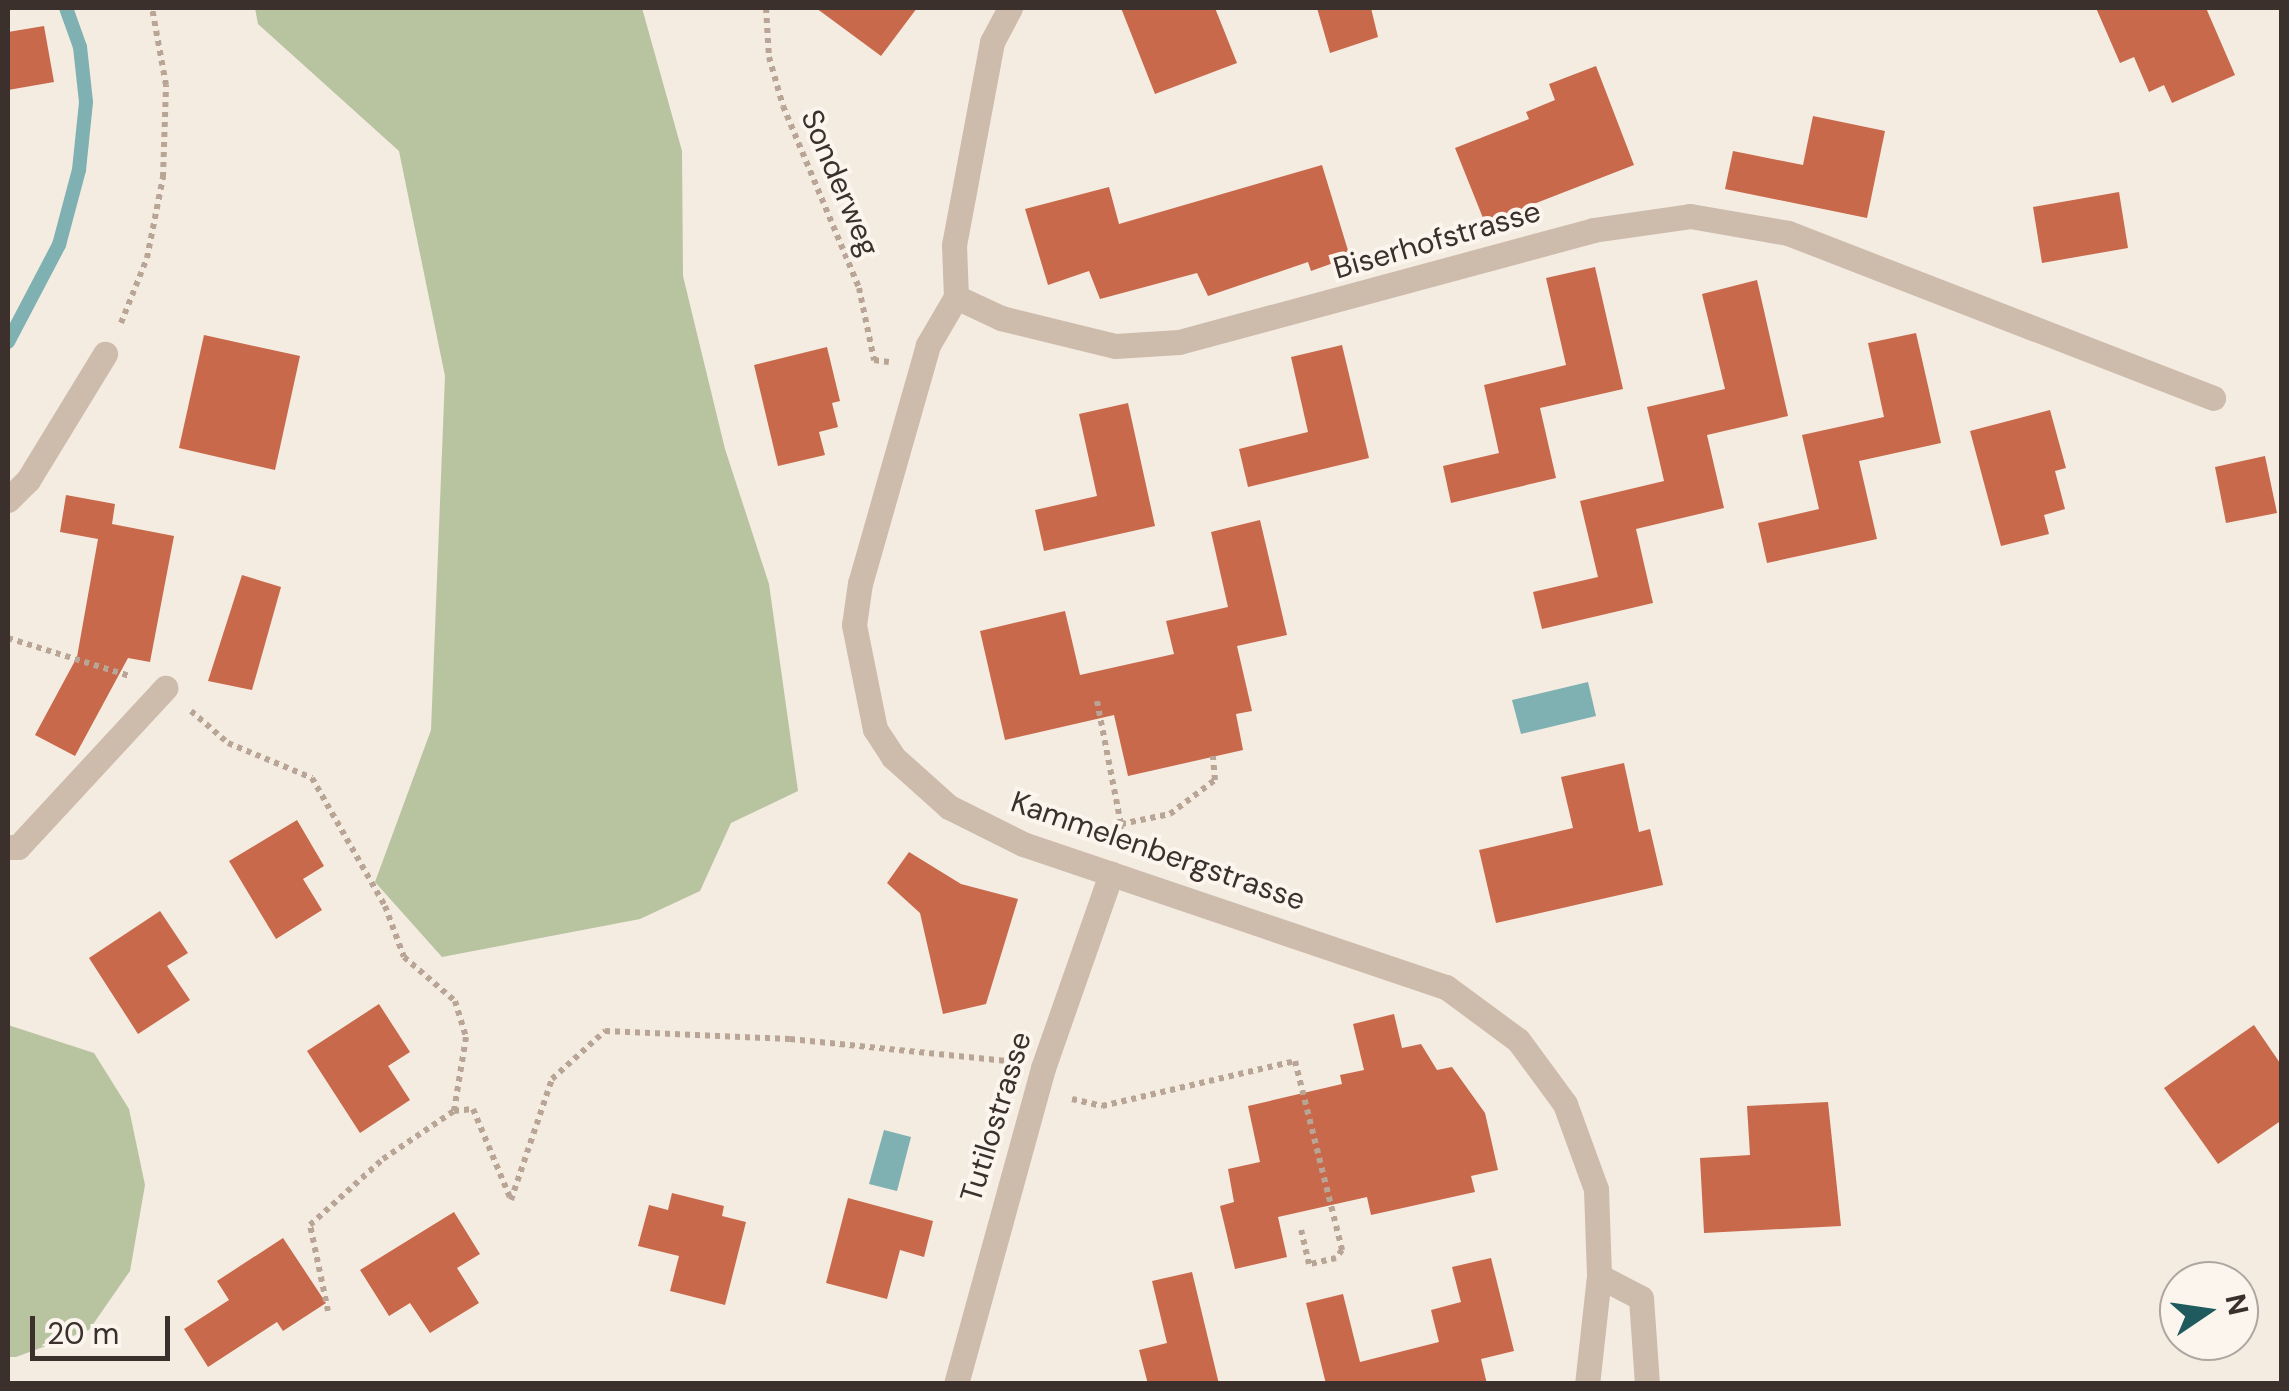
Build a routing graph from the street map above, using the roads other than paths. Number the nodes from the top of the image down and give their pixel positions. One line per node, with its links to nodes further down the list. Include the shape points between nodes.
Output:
1 (1010, 8): 2 (street, via 992,42 968,162 954,245)
2 (956, 297): 4 (street, Biserhofstrasse, via 1045,332 1115,346 1179,342 1592,230 1690,216 1788,233); 8 (street, Kammelenbergstrasse, via 928,345 872,524 854,625 870,710 893,757 949,807 1023,844)
3 (104, 354): 5 (street, via 28,480)
4 (2213, 398)
5 (8, 500)
6 (165, 688): 7 (street, via 18,847)
7 (8, 848)
8 (1111, 874): 9 (street, Kammelenbergstrasse, via 1446,987 1518,1040 1565,1104 1596,1189); 10 (street, Tutilostrasse, via 1042,1068)
9 (1599, 1276): 11 (street, Kammelenbergstrasse); 12 (street, via 1642,1298)
10 (956, 1384)
11 (1586, 1384)
12 (1647, 1384)

